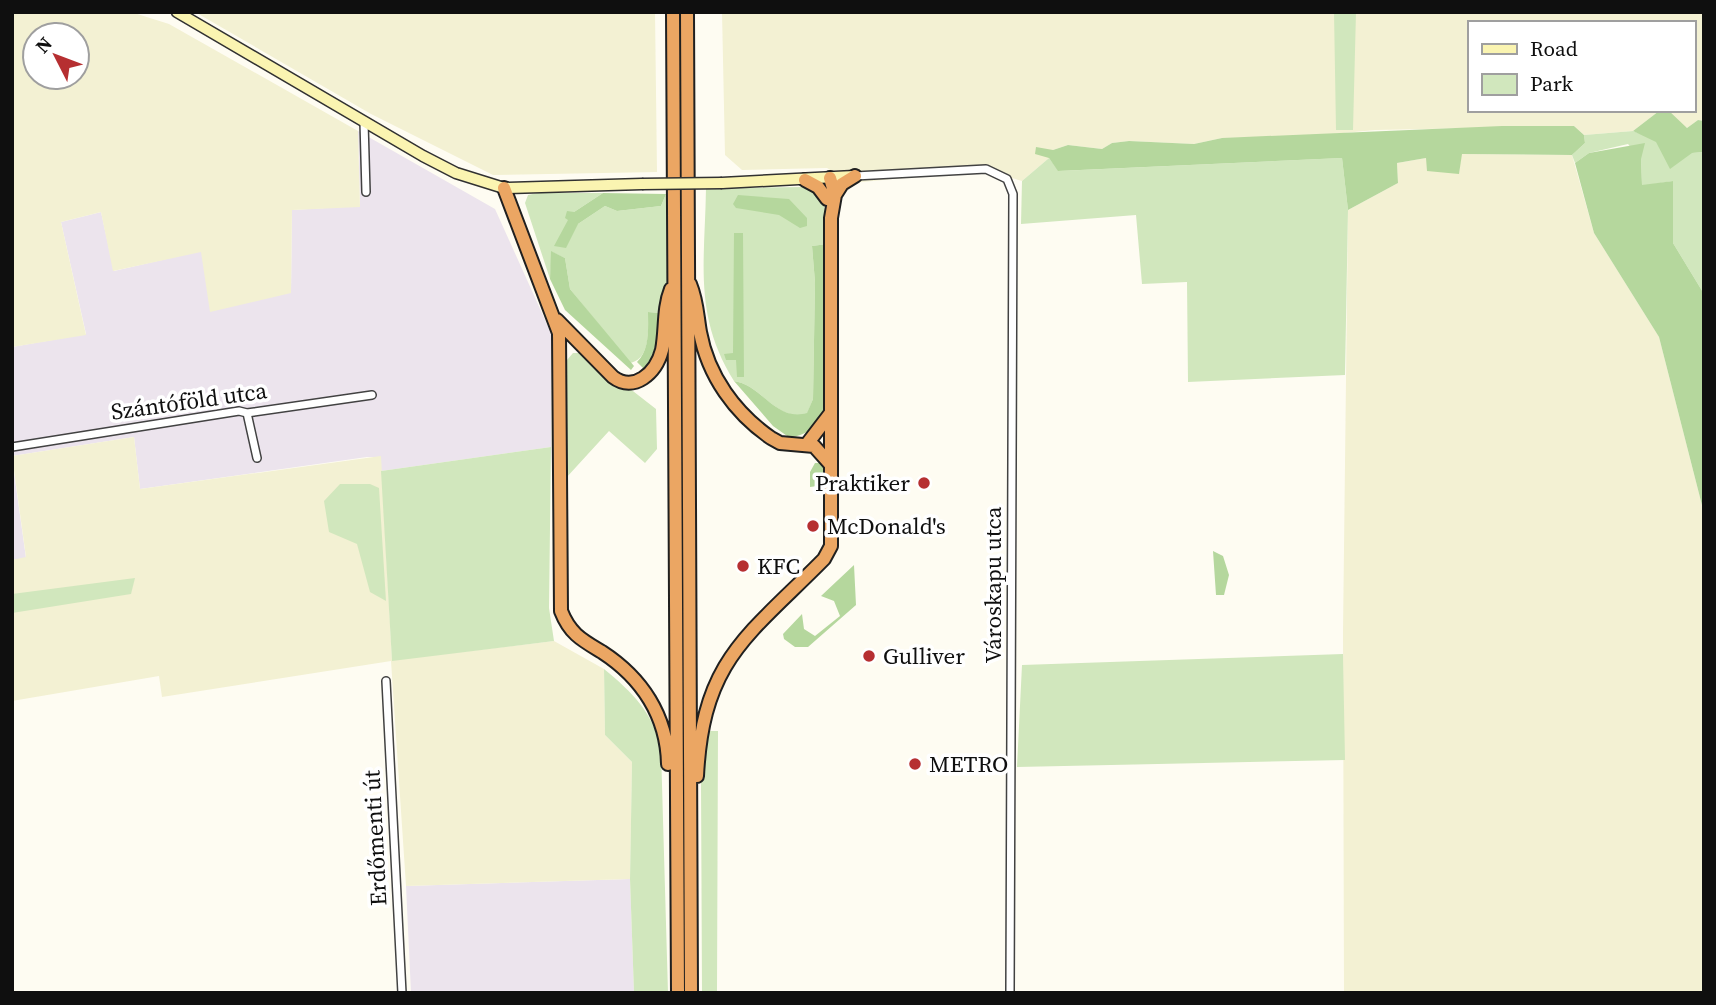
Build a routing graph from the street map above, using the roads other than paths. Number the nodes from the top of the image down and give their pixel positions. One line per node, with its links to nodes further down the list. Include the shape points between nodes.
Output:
1 (177, 12): 4 (street)
2 (673, 12): 11 (highway)
3 (687, 12): 11 (highway)
4 (364, 122): 8 (street, via 456,173); 9 (street)
5 (855, 176): 6 (street); 10 (highway); 30 (street, Városkapu utca, via 986,169 1007,179 1015,207)
6 (830, 178): 7 (street); 10 (highway)
7 (805, 180): 8 (street, bridge); 10 (highway)
8 (504, 188): 12 (highway)
9 (366, 192)
10 (831, 197): 17 (highway)
11 (681, 278): 14 (highway, via 666,301 662,351 638,382 620,382); 20 (highway, via 696,299 705,355 718,384 771,438 788,444); 25 (highway); 26 (highway)
12 (553, 315): 13 (highway); 15 (highway)
13 (567, 331): 14 (highway); 15 (highway)
14 (586, 351): 15 (highway, via 574,349)
15 (563, 356): 25 (highway, via 561,611 572,632 620,665 657,708 668,749 670,818)
16 (372, 395): 18 (street, Szántóföld utca)
17 (831, 411): 19 (highway); 20 (highway)
18 (247, 413): 21 (street, Szántóföld utca); 22 (street)
19 (831, 442): 20 (highway); 23 (highway)
20 (811, 443): 23 (highway)
21 (12, 447)
22 (257, 458)
23 (831, 466): 26 (highway, via 830,550 746,638 719,673 705,708)
24 (386, 681): 27 (street, Erdőmenti út)
25 (677, 843): 28 (highway)
26 (689, 853): 29 (highway)
27 (402, 993)
28 (678, 993)
29 (691, 993)
30 (1010, 993)

